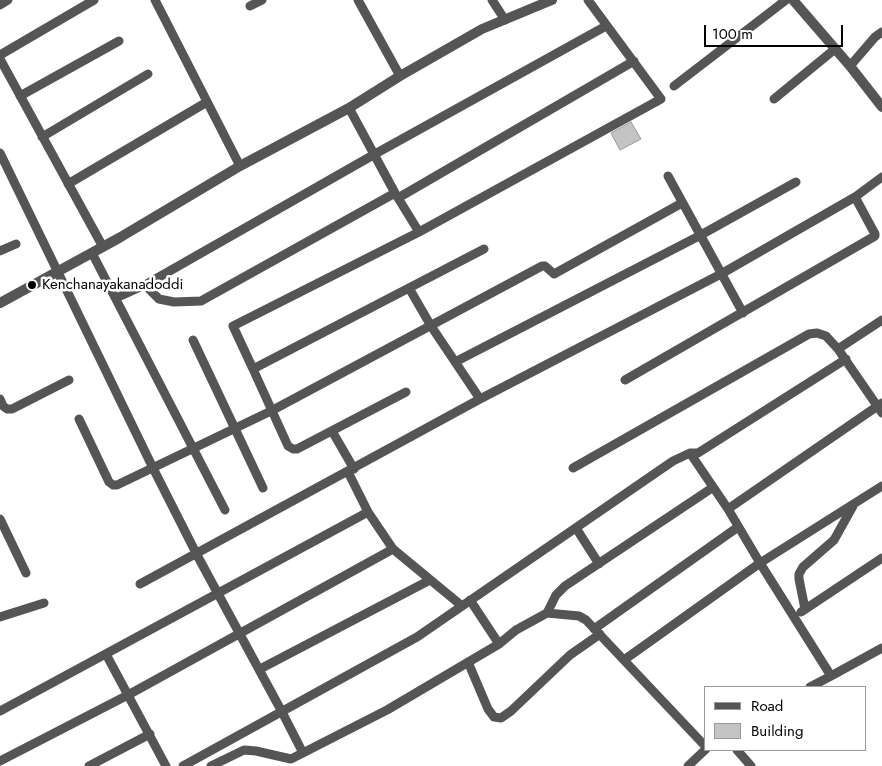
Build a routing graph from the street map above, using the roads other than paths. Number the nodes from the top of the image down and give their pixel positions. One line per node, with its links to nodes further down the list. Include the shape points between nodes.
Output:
1 (8, 0): 11 (street)
2 (94, 0): 18 (street)
3 (155, 0): 27 (street)
4 (262, 0): 12 (street)
5 (358, 0): 23 (street)
6 (492, 0): 13 (street)
7 (552, 0): 13 (street)
8 (588, 0): 14 (street)
9 (786, 0): 24 (street)
10 (793, 0): 17 (street)
11 (0, 5)
12 (250, 6)
13 (505, 20): 23 (street, via 482,29)
14 (606, 26): 20 (street); 32 (street)
15 (882, 32): 21 (street)
16 (118, 41): 25 (street)
17 (835, 49): 21 (street); 26 (street)
18 (0, 55)
19 (0, 59): 25 (street)
20 (634, 61): 38 (street); 41 (street, via 662,97 660,100)
21 (850, 66): 28 (street)
22 (148, 74): 30 (street)
23 (400, 76): 29 (street)
24 (674, 86)
25 (20, 96): 30 (street)
26 (774, 99)
27 (207, 102): 33 (street); 37 (street)
28 (882, 107)
29 (349, 108): 32 (street); 33 (street)
30 (42, 138): 37 (street)
31 (0, 153): 48 (street)
32 (375, 154): 38 (street); 50 (street)
33 (240, 166): 44 (street)
34 (668, 176): 40 (street)
35 (882, 177): 39 (street)
36 (796, 182): 42 (street)
37 (68, 184): 44 (street)
38 (396, 195): 41 (street); 50 (street, via 201,301 158,299)
39 (855, 197): 49 (street); 54 (street, via 875,236)
40 (682, 203): 42 (street); 56 (street, via 554,274 542,266)
41 (418, 232): 61 (street, via 233,326)
42 (699, 236): 49 (street); 60 (street)
43 (16, 244): 46 (street)
44 (104, 247): 47 (street)
45 (484, 249): 51 (street)
46 (0, 251)
47 (92, 253): 48 (street); 52 (street)
48 (57, 272): 53 (street); 74 (street)
49 (721, 274): 54 (street); 66 (street)
50 (145, 285): 52 (street)
51 (409, 288): 56 (street); 61 (street)
52 (116, 298): 72 (street)
53 (0, 303)
54 (743, 313): 63 (street)
55 (882, 320): 58 (street)
56 (431, 326): 60 (street); 68 (street)
57 (193, 340): 70 (street)
58 (838, 349): 59 (street); 75 (street, via 826,336 809,334)
59 (846, 359): 67 (street); 73 (street, via 698,453)
60 (455, 362): 66 (street)
61 (253, 369): 68 (street)
62 (70, 380): 65 (street, via 12,409 3,406)
63 (625, 380)
64 (406, 392): 71 (street)
65 (0, 399)
66 (480, 399): 76 (street)
67 (881, 408): 81 (street)
68 (271, 411): 70 (street); 71 (street, via 288,446 293,449)
69 (79, 419): 74 (street, via 113,485)
70 (234, 429): 72 (street); 77 (street)
71 (332, 431): 76 (street)
72 (194, 448): 74 (street); 82 (street)
73 (690, 453): 78 (street); 86 (street, via 673,461)
74 (153, 468): 88 (street)
75 (573, 468)
76 (351, 470): 83 (street); 88 (street)
77 (263, 488)
78 (712, 488): 81 (street); 91 (street)
79 (880, 491): 80 (street)
80 (853, 506): 90 (street); 99 (street, via 834,540 799,574)
81 (728, 509): 85 (street)
82 (225, 510)
83 (368, 512): 87 (street); 95 (street)
84 (0, 519): 92 (street)
85 (738, 527): 90 (street); 103 (street)
86 (576, 528): 91 (street); 96 (street)
87 (393, 549): 93 (street); 104 (street)
88 (197, 555): 94 (street); 95 (street)
89 (882, 558): 99 (street)
90 (760, 563): 101 (street); 108 (street)
91 (599, 564): 100 (street, via 565,586)
92 (26, 573)
93 (430, 580): 98 (street); 110 (street)
94 (140, 584)
95 (218, 594): 104 (street); 107 (street)
96 (470, 600): 98 (street); 105 (street)
97 (44, 603): 102 (street)
98 (462, 606): 115 (street, via 417,637)
99 (805, 609): 101 (street)
100 (547, 613): 103 (street, via 579,616); 105 (street, via 516,630)
101 (794, 616): 111 (street)
102 (0, 617)
103 (597, 631): 108 (street); 109 (street, via 501,718 494,717 488,709)
104 (240, 633): 110 (street); 113 (street)
105 (499, 644): 109 (street)
106 (882, 648): 111 (street)
107 (106, 654): 113 (street); 114 (street)
108 (624, 660): 117 (street)
109 (468, 662): 120 (street, via 387,710)
110 (260, 669): 115 (street)
111 (831, 676): 112 (street)
112 (812, 686)
113 (128, 695): 116 (street); 121 (street)
114 (0, 711)
115 (282, 712): 120 (street); 124 (street)
116 (150, 734): 122 (street); 123 (street)
117 (704, 746)
118 (704, 750): 126 (street)
119 (738, 751): 127 (street)
120 (303, 753): 125 (street, via 291,759 244,750)
121 (0, 761)
122 (89, 766)
123 (166, 766)
124 (183, 766)
125 (211, 766)
126 (688, 766)
127 (751, 766)

